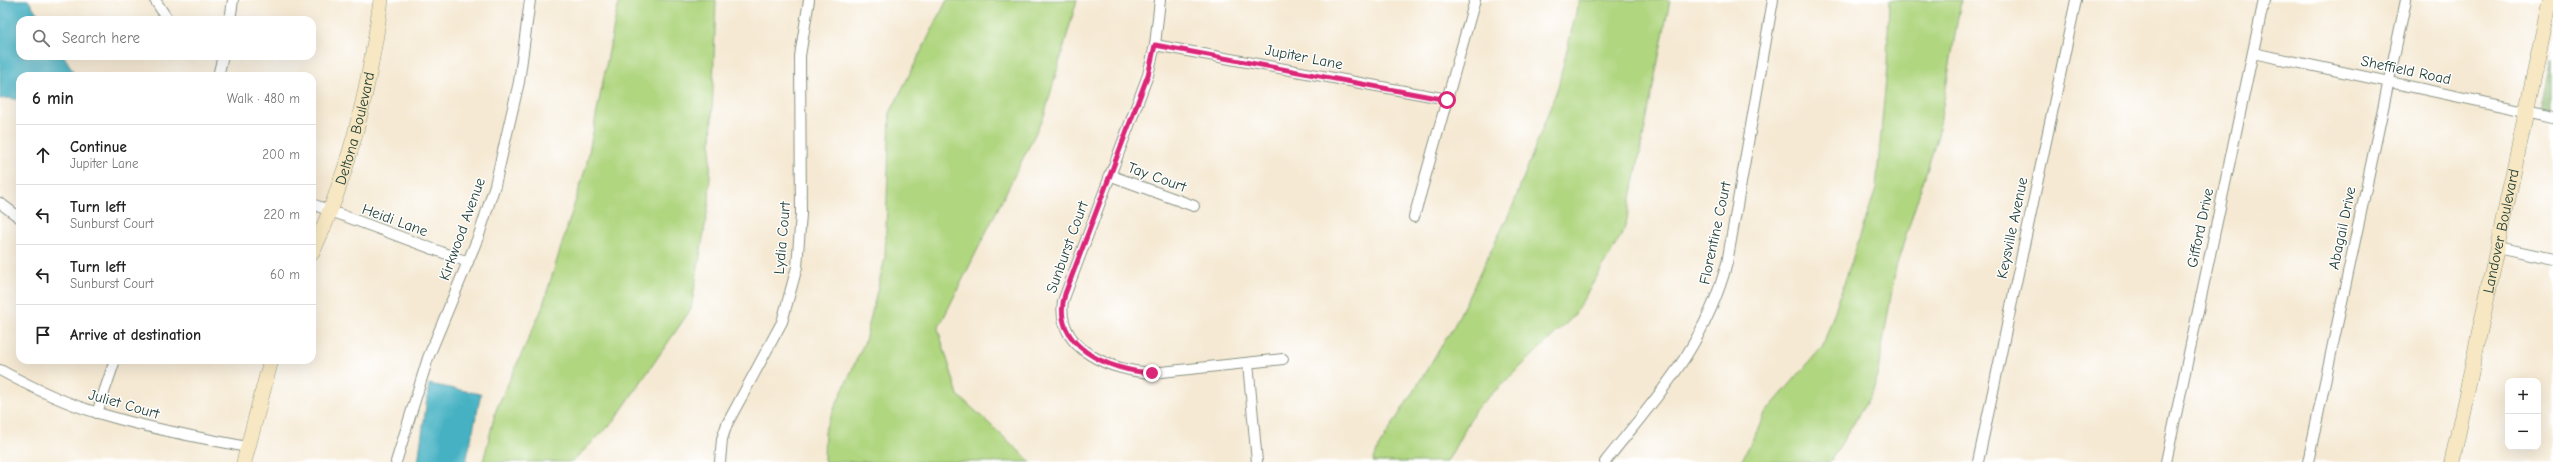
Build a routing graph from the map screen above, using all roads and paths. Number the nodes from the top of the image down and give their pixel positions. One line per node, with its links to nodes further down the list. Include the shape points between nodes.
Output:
1 (155, 0): 13 (street)
2 (233, 0): 14 (street)
3 (381, 0): 27 (street, Deltona Boulevard, via 365,93)
4 (530, 0): 33 (street, Kirkwood Avenue, via 519,82 508,134 490,200)
5 (809, 0): 43 (street, Lydia Court, via 800,56 801,214 797,267 782,322 727,424 722,439)
6 (1160, 0): 15 (street, Sunburst Court)
7 (1475, 0): 20 (street)
8 (1773, 0): 45 (street, Florentine Court, via 1729,255 1720,288 1710,315 1684,362)
9 (2076, 0): 46 (street, Keysville Avenue)
10 (2264, 0): 16 (street, Gifford Drive)
11 (2406, 0): 19 (street, Abagail Drive)
12 (2550, 0): 21 (street, Landover Boulevard)
13 (165, 16)
14 (231, 16)
15 (1155, 45): 20 (street, Jupiter Lane); 23 (street, Sunburst Court, via 1148,75)
16 (2253, 53): 19 (street, Sheffield Road); 47 (street, Gifford Drive)
17 (222, 60): 18 (street)
18 (219, 72)
19 (2388, 82): 21 (street, Sheffield Road); 48 (street, Abagail Drive)
20 (1447, 100): 29 (street)
21 (2526, 111): 22 (street, Sheffield Road); 31 (street, Landover Boulevard)
22 (2553, 117)
23 (1109, 175): 26 (street, Tay Court); 35 (street, Sunburst Court, via 1063,301 1062,321 1069,337 1076,345 1106,363 1136,372 1152,373)
24 (0, 203): 28 (street)
25 (316, 206): 27 (street, Heidi Lane)
26 (1194, 206)
27 (330, 211): 30 (street, Deltona Boulevard); 33 (street, Heidi Lane)
28 (16, 215)
29 (1414, 217)
30 (316, 244)
31 (2498, 247): 32 (street); 49 (street, Landover Boulevard)
32 (2553, 259)
33 (468, 262): 42 (street, Kirkwood Avenue, via 428,358)
34 (1282, 359): 35 (street, Sunburst Court)
35 (1248, 363): 44 (street)
36 (114, 364): 39 (street)
37 (270, 364): 40 (street)
38 (0, 370): 39 (street, Juliet Court, via 59,399)
39 (96, 413): 40 (street, Juliet Court, via 164,431)
40 (247, 447): 41 (street)
41 (244, 462)
42 (396, 462)
43 (720, 462)
44 (1257, 462)
45 (1605, 462)
46 (1978, 462)
47 (2166, 462)
48 (2308, 462)
49 (2452, 462)

